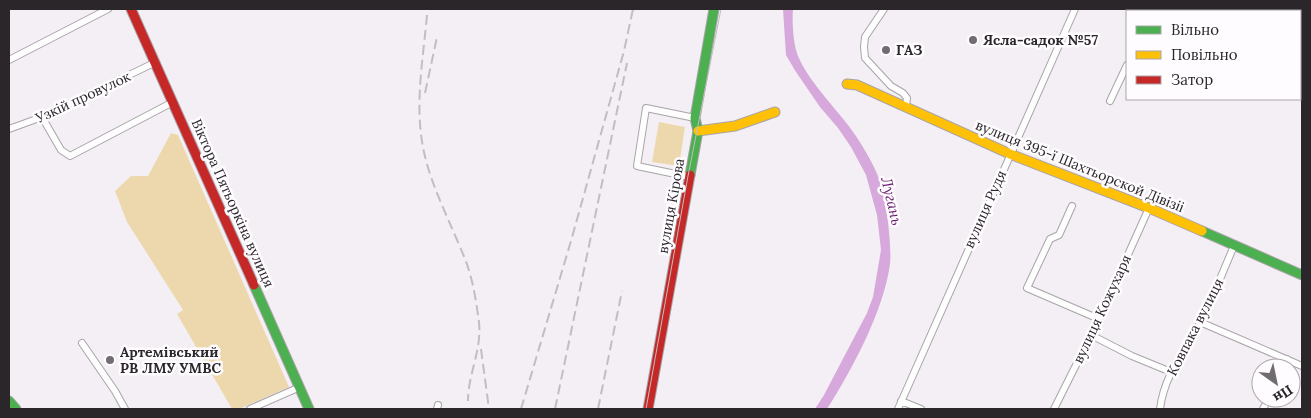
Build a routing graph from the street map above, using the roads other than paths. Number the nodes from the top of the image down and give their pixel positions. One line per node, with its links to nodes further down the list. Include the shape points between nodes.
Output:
1 (108, 9): 6 (street)
2 (130, 9): 7 (street, Віктора Пятьоркіна вулиця)
3 (714, 9): 15 (street, вулиця Кірова)
4 (884, 9): 12 (street, via 865,37 866,58 891,86 903,93 907,98)
5 (1075, 9): 18 (street, вулиця Рудя)
6 (9, 60)
7 (156, 62): 11 (street, Віктора Пятьоркіна вулиця); 14 (street, Узкій провулок)
8 (1126, 67): 10 (street)
9 (847, 84): 12 (street, вулиця 395-ї Шахтьорской Дівізіі, via 857,85)
10 (1110, 100)
11 (173, 102): 14 (street, via 70,156 61,150); 30 (street, Віктора Пятьоркіна вулиця)
12 (906, 107): 18 (street, вулиця 395-ї Шахтьорской Дівізіі)
13 (775, 112): 17 (street, via 735,126)
14 (42, 117): 16 (street, Узкій провулок)
15 (695, 118): 17 (street, вулиця Кірова); 19 (street, via 646,108 637,166)
16 (9, 129)
17 (698, 130): 19 (street, вулиця Кірова)
18 (1010, 154): 21 (street, вулиця 395-ї Шахтьорской Дівізіі); 32 (street, вулиця Рудя)
19 (690, 177): 37 (street, вулиця Кірова)
20 (1072, 206): 24 (street, via 1059,235 1050,239 1027,288)
21 (1149, 208): 22 (street, вулиця 395-ї Шахтьорской Дівізіі); 24 (street, вулиця Кожухаря)
22 (1234, 246): 23 (street, вулиця 395-ї Шахтьорской Дівізіі); 25 (street, Ковпака вулиця)
23 (1302, 275)
24 (1098, 318): 26 (street, вулиця Кожухаря)
25 (1200, 322): 28 (street); 29 (street, Ковпака вулиця)
26 (1091, 335): 29 (street); 40 (street, вулиця Кожухаря)
27 (82, 343): 34 (street)
28 (1285, 358)
29 (1171, 372): 41 (street, Ковпака вулиця)
30 (300, 387): 35 (street); 36 (street, Віктора Пятьоркіна вулиця)
31 (9, 401): 33 (street)
32 (901, 401): 38 (street, вулиця Рудя); 39 (street)
33 (16, 409)
34 (125, 409)
35 (250, 409)
36 (309, 409)
37 (648, 409)
38 (898, 409)
39 (921, 409)
40 (1054, 409)
41 (1160, 409)

